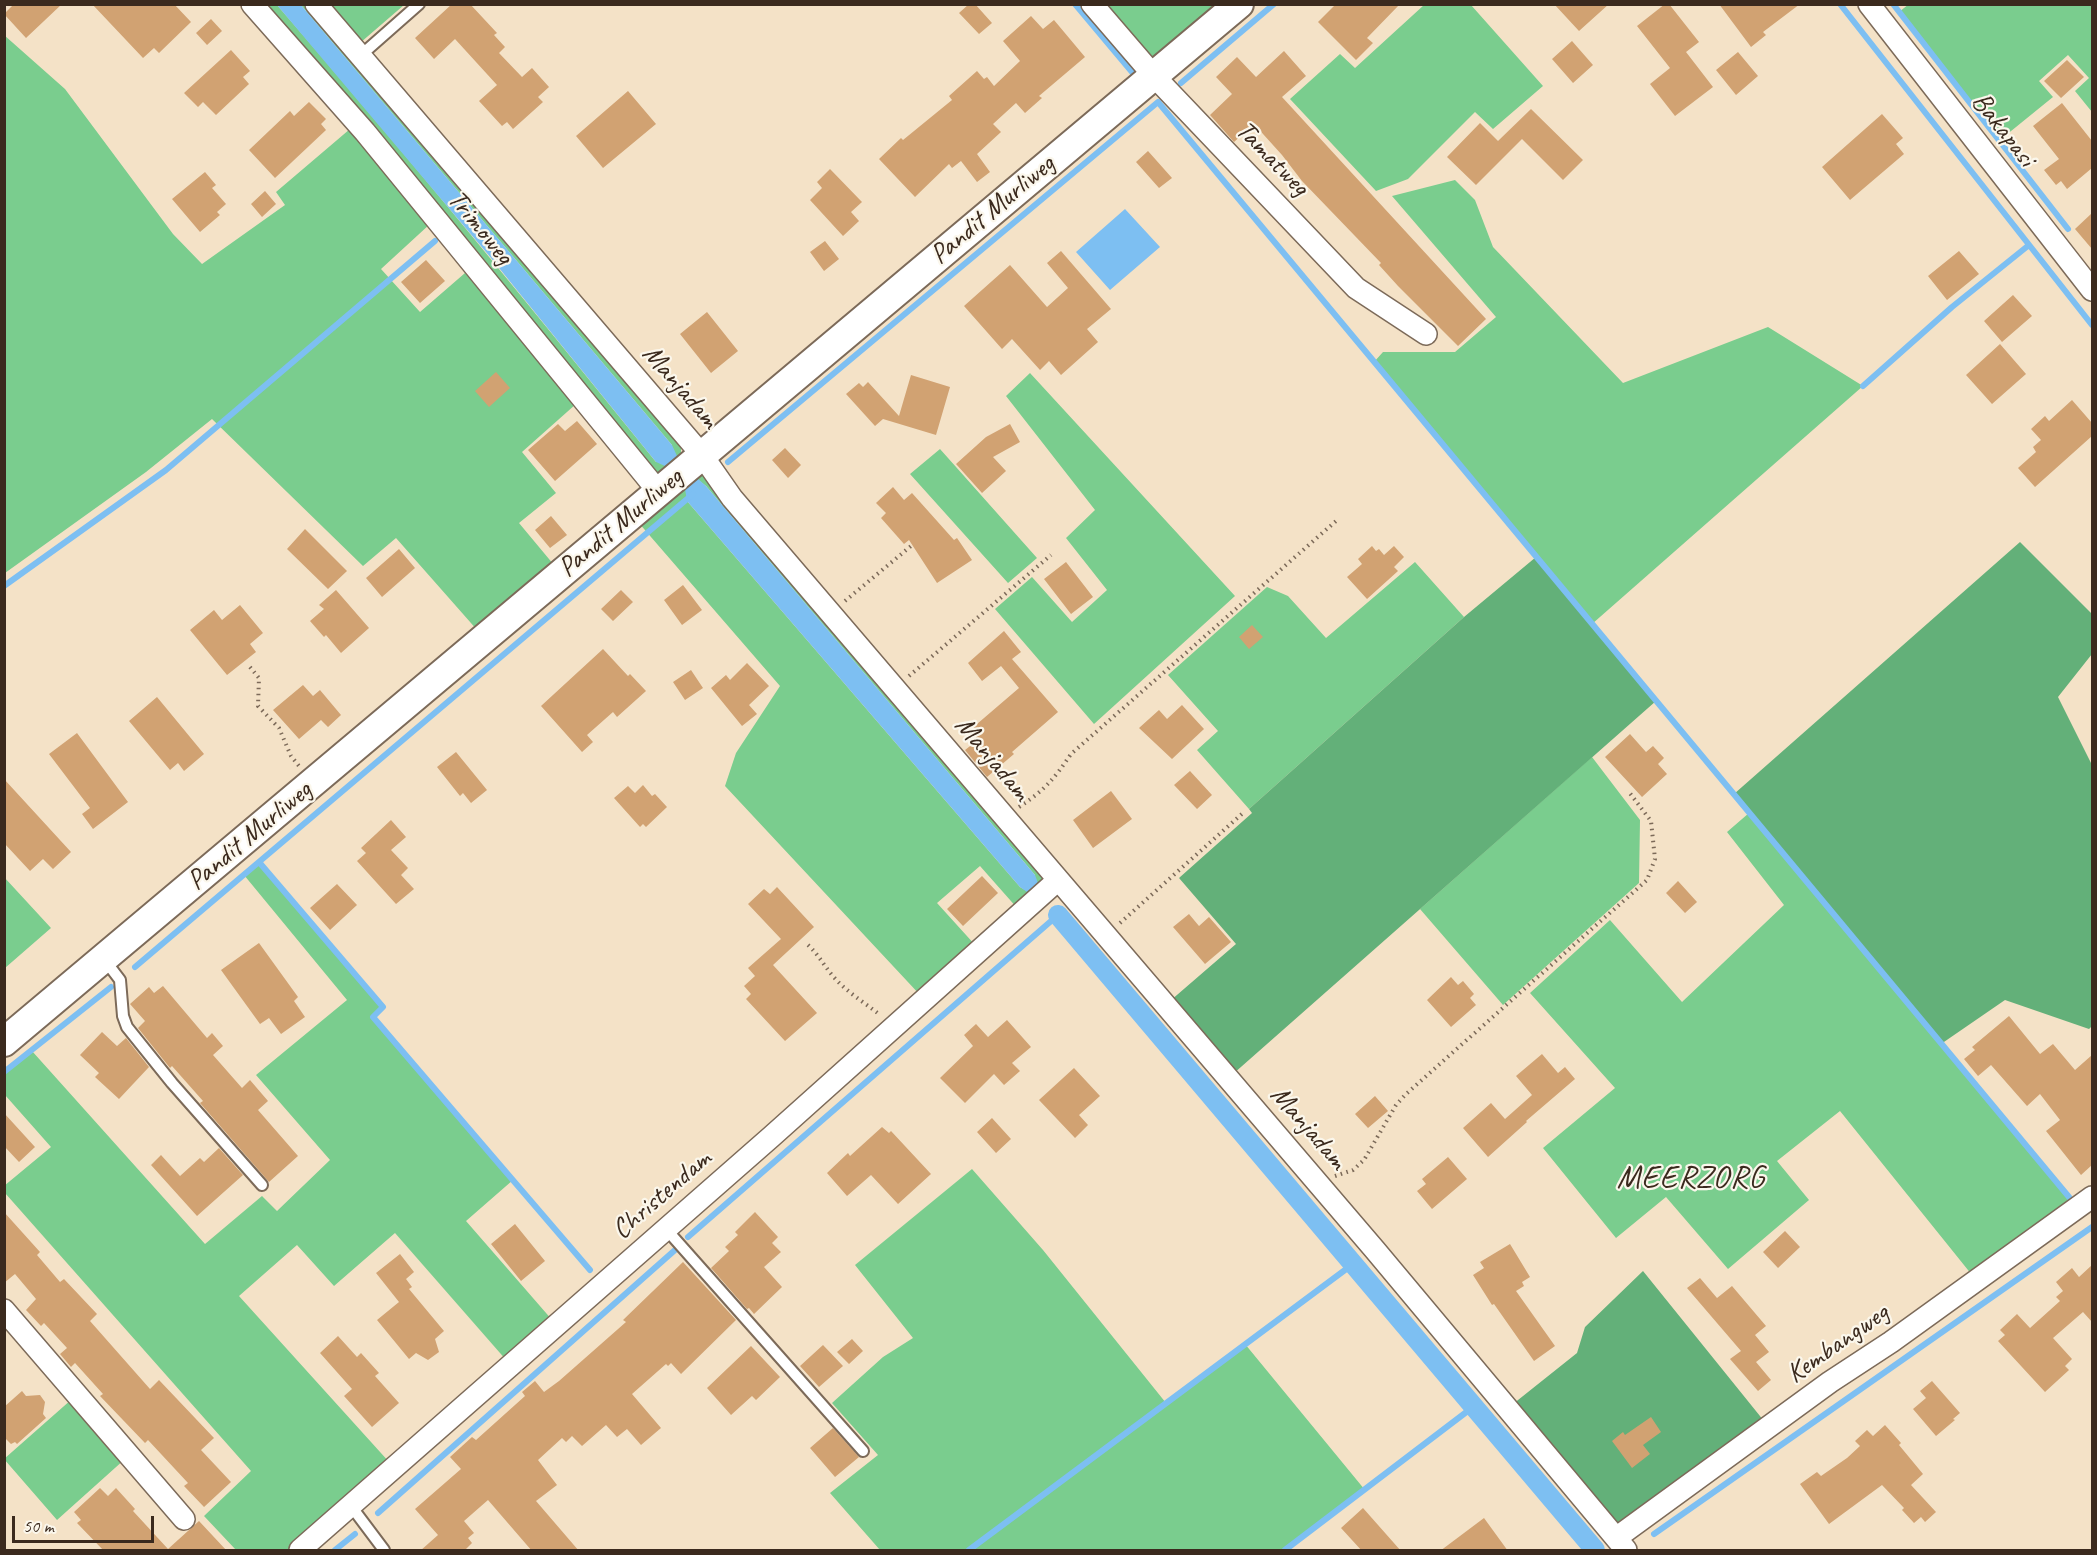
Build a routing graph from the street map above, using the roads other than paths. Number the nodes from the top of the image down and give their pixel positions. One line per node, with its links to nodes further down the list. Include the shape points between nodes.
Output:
1 (252, 4): 12 (street, Trimoweg)
2 (316, 4): 7 (street, Manjadam)
3 (419, 4): 7 (lane)
4 (1092, 4): 8 (street, Tamatweg)
5 (1239, 4): 8 (street, Pandit Murliweg)
6 (1869, 4): 9 (street, Bakapasi)
7 (360, 56): 11 (street, Manjadam)
8 (1154, 76): 10 (street, Tamatweg, via 1356,288); 11 (street, Pandit Murliweg)
9 (2090, 284)
10 (1426, 334)
11 (697, 459): 12 (street, Pandit Murliweg); 13 (street, Manjadam)
12 (661, 489): 14 (street, Pandit Murliweg)
13 (1058, 880): 18 (street, Christendam); 23 (street, Manjadam)
14 (103, 959): 15 (street, Pandit Murliweg); 16 (lane, via 120,980 127,1027)
15 (4, 1042)
16 (262, 1185)
17 (2092, 1197): 23 (street, Kembangweg, via 1830,1382)
18 (666, 1229): 20 (lane); 21 (street, Christendam)
19 (4, 1310): 22 (street)
20 (863, 1451)
21 (351, 1506): 24 (street, Christendam); 25 (lane)
22 (184, 1519)
23 (1621, 1544)
24 (300, 1551)
25 (384, 1551)

